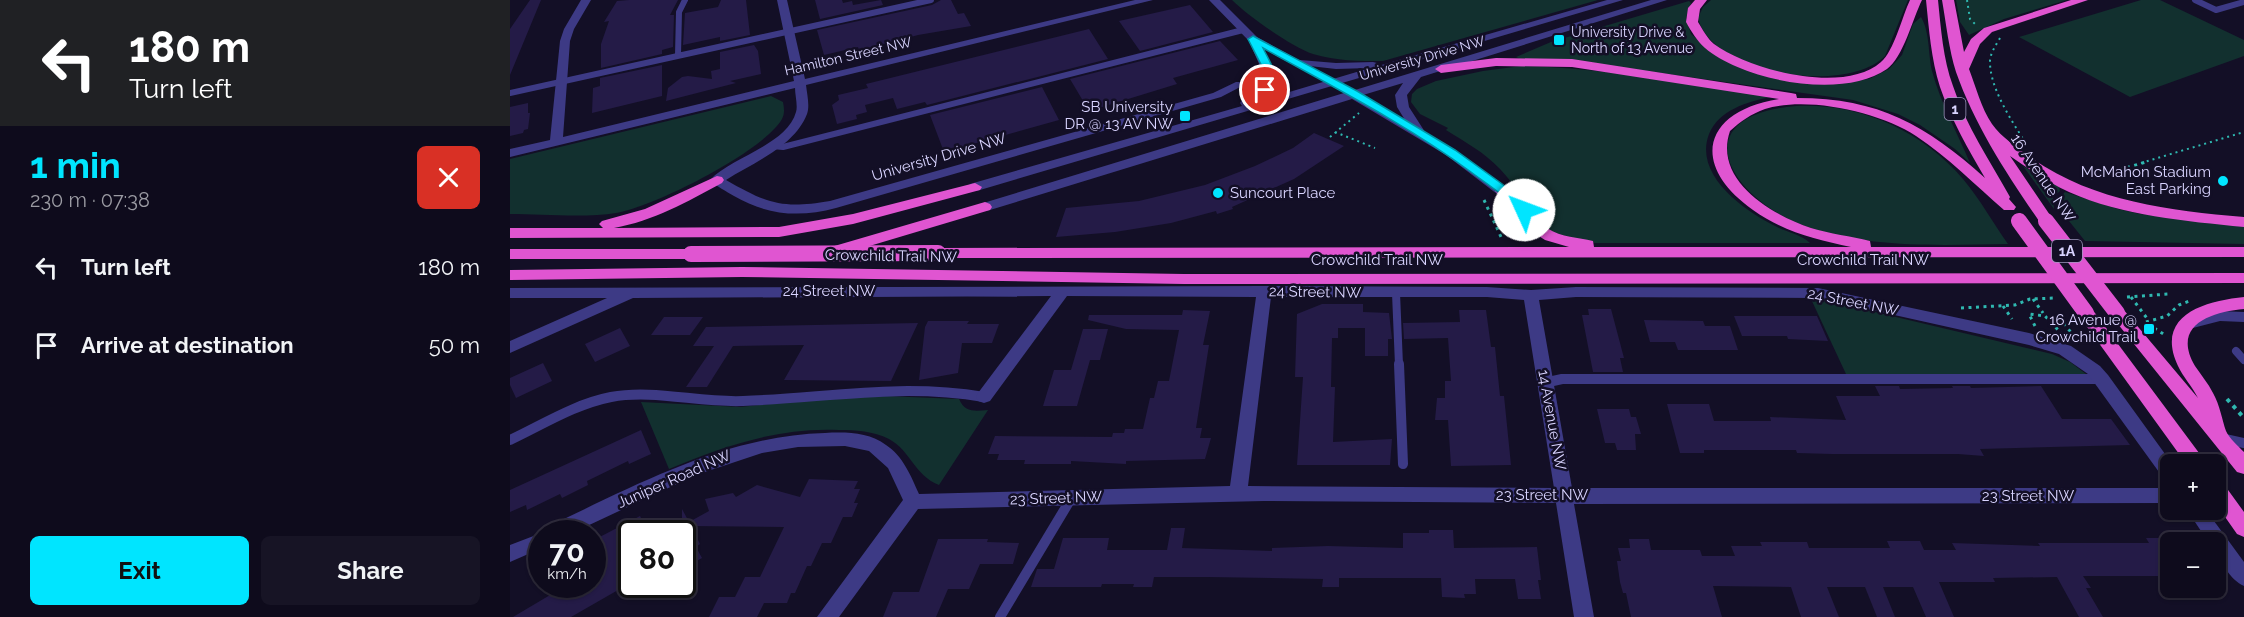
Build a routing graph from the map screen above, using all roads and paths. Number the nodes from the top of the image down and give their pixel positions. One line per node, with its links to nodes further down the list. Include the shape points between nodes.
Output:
1 (586, 0): 29 (street, via 565,41)
2 (685, 0): 23 (lane, via 679,12)
3 (782, 0): 21 (street)
4 (892, 0): 18 (lane)
5 (931, 0): 18 (lane)
6 (1148, 0): 31 (street, Hamilton Street NW)
7 (1214, 0): 19 (street)
8 (1618, 0): 25 (street, University Drive NW)
9 (1662, 0): 26 (street, University Drive NW)
10 (1701, 0): 11 (highway, via 1694,8 1692,22 1709,46 1752,69 1822,80 1855,77 1884,66 1892,57)
11 (1916, 0)
12 (1932, 0): 54 (highway, 1, via 1938,52 1950,98)
13 (1948, 0): 27 (highway, 16 Avenue NW / 1)
14 (1967, 0): 20 (path, via 1972,22)
15 (2082, 0): 20 (highway)
16 (2195, 0): 17 (lane, via 2216,10)
17 (2244, 2)
18 (895, 8): 21 (lane)
19 (1243, 30): 22 (street); 45 (lane, via 783,147)
20 (1988, 30): 27 (highway, via 1975,42); 44 (path, via 2000,39 1990,59 1996,84)
21 (789, 32): 23 (lane); 31 (street)
22 (1253, 39): 24 (street); 37 (street, via 1272,76 1270,84)
23 (678, 55): 29 (lane)
24 (1292, 61): 25 (street, via 1362,66); 30 (street)
25 (1406, 62): 30 (street, University Drive NW)
26 (1441, 69): 28 (street, University Drive NW); 35 (highway, via 1496,62 1572,63)
27 (1962, 71): 38 (highway, 16 Avenue NW / 1)
28 (1418, 75): 34 (street, University Drive NW); 41 (street, via 1401,94 1403,107)
29 (561, 82): 33 (lane); 43 (street)
30 (1333, 82): 34 (street); 37 (street, University Drive NW)
31 (800, 83): 43 (street, Hamilton Street NW); 45 (street, via 802,112 792,129)
32 (1240, 84): 48 (street, University Drive NW, via 1217,95 805,210 776,211)
33 (510, 93)
34 (1353, 94): 41 (street); 53 (street, University Drive NW)
35 (1819, 101): 54 (highway, via 1860,108 1908,126 1928,138); 59 (highway, via 1771,105 1742,114 1724,129 1721,166 1732,183 1761,208 1797,228)
36 (1363, 110): 39 (path)
37 (1232, 113): 50 (street, University Drive NW)
38 (1986, 126): 55 (highway, via 2004,146 2030,165 2096,199 2179,216); 89 (highway, 16 Avenue NW / 1, bridge, via 2046,221)
39 (1335, 132): 42 (path); 46 (path)
40 (2244, 132): 49 (path)
41 (1420, 134): 51 (street)
42 (1330, 137)
43 (556, 142): 47 (street, Hamilton Street NW)
44 (2028, 145)
45 (772, 146): 48 (street)
46 (1375, 148)
47 (510, 153)
48 (717, 180): 56 (highway, via 624,222)
49 (2082, 181)
50 (975, 187): 57 (highway, via 898,210 779,232)
51 (1502, 190): 61 (highway, via 1539,230 1552,237)
52 (1484, 200): 58 (path)
53 (985, 207): 63 (highway, via 878,240)
54 (2009, 207): 92 (highway, 1, bridge)
55 (2244, 222)
56 (510, 227)
57 (510, 233)
58 (1502, 240)
59 (1889, 251): 60 (highway, Crowchild Trail NW / 1A); 61 (highway, Crowchild Trail NW)
60 (2244, 252)
61 (1639, 253): 62 (highway, Crowchild Trail NW, bridge)
62 (510, 254)
63 (741, 272): 64 (highway, Crowchild Trail NW); 65 (highway, Crowchild Trail NW / 1A, via 1184,279)
64 (510, 275)
65 (2244, 278)
66 (1264, 291): 68 (street, 24 Street NW); 71 (street, 24 Street NW); 96 (street)
67 (633, 292): 68 (street, 24 Street NW); 70 (street, 24 Street NW); 83 (street)
68 (1062, 292): 88 (street)
69 (2176, 292): 73 (path, via 2131,297 2149,321 2167,316 2179,305)
70 (510, 293)
71 (1396, 293): 72 (street, 24 Street NW); 94 (lane)
72 (1531, 295): 86 (street, 24 Street NW, via 1576,291 1818,293 2051,345 2079,359); 87 (street, 14 Avenue NW)
73 (2196, 299)
74 (2244, 303): 80 (highway, via 2199,313)
75 (2003, 306): 76 (path); 77 (path, via 2034,299); 79 (path)
76 (1956, 308)
77 (2044, 314): 81 (path, via 2029,314 2036,328); 82 (path)
78 (2244, 317): 80 (street, via 2220,316)
79 (2017, 326)
80 (2182, 326): 89 (highway, via 2178,339 2185,363 2204,392)
81 (2033, 329)
82 (2067, 341)
83 (510, 347)
84 (2236, 351): 85 (lane)
85 (2244, 360)
86 (2102, 379): 87 (lane, via 1562,379); 93 (street)
87 (1544, 383): 97 (street, 14 Avenue NW)
88 (984, 397): 90 (lane, via 962,392 864,390 741,401 609,397)
89 (2221, 438): 91 (lane); 95 (highway, 16 Avenue NW / 1)
90 (510, 440)
91 (2244, 443)
92 (2190, 454)
93 (2160, 460)
94 (1403, 464)
95 (2244, 466)
96 (1239, 493): 97 (street, 23 Street NW); 99 (street, 23 Street NW)
97 (1565, 496): 98 (street, 23 Street NW); 110 (street, 14 Avenue NW)
98 (2160, 496)
99 (1072, 497): 100 (street, 23 Street NW); 109 (lane)
100 (913, 501): 102 (street, Juniper Road NW, via 896,465 876,447 861,440 792,440 731,453); 108 (street)
101 (2226, 503): 104 (highway)
102 (583, 520)
103 (2203, 520): 107 (street)
104 (2244, 528)
105 (528, 546): 106 (street)
106 (510, 554)
107 (2244, 577)
108 (827, 617)
109 (1000, 617)
110 (1584, 617)

